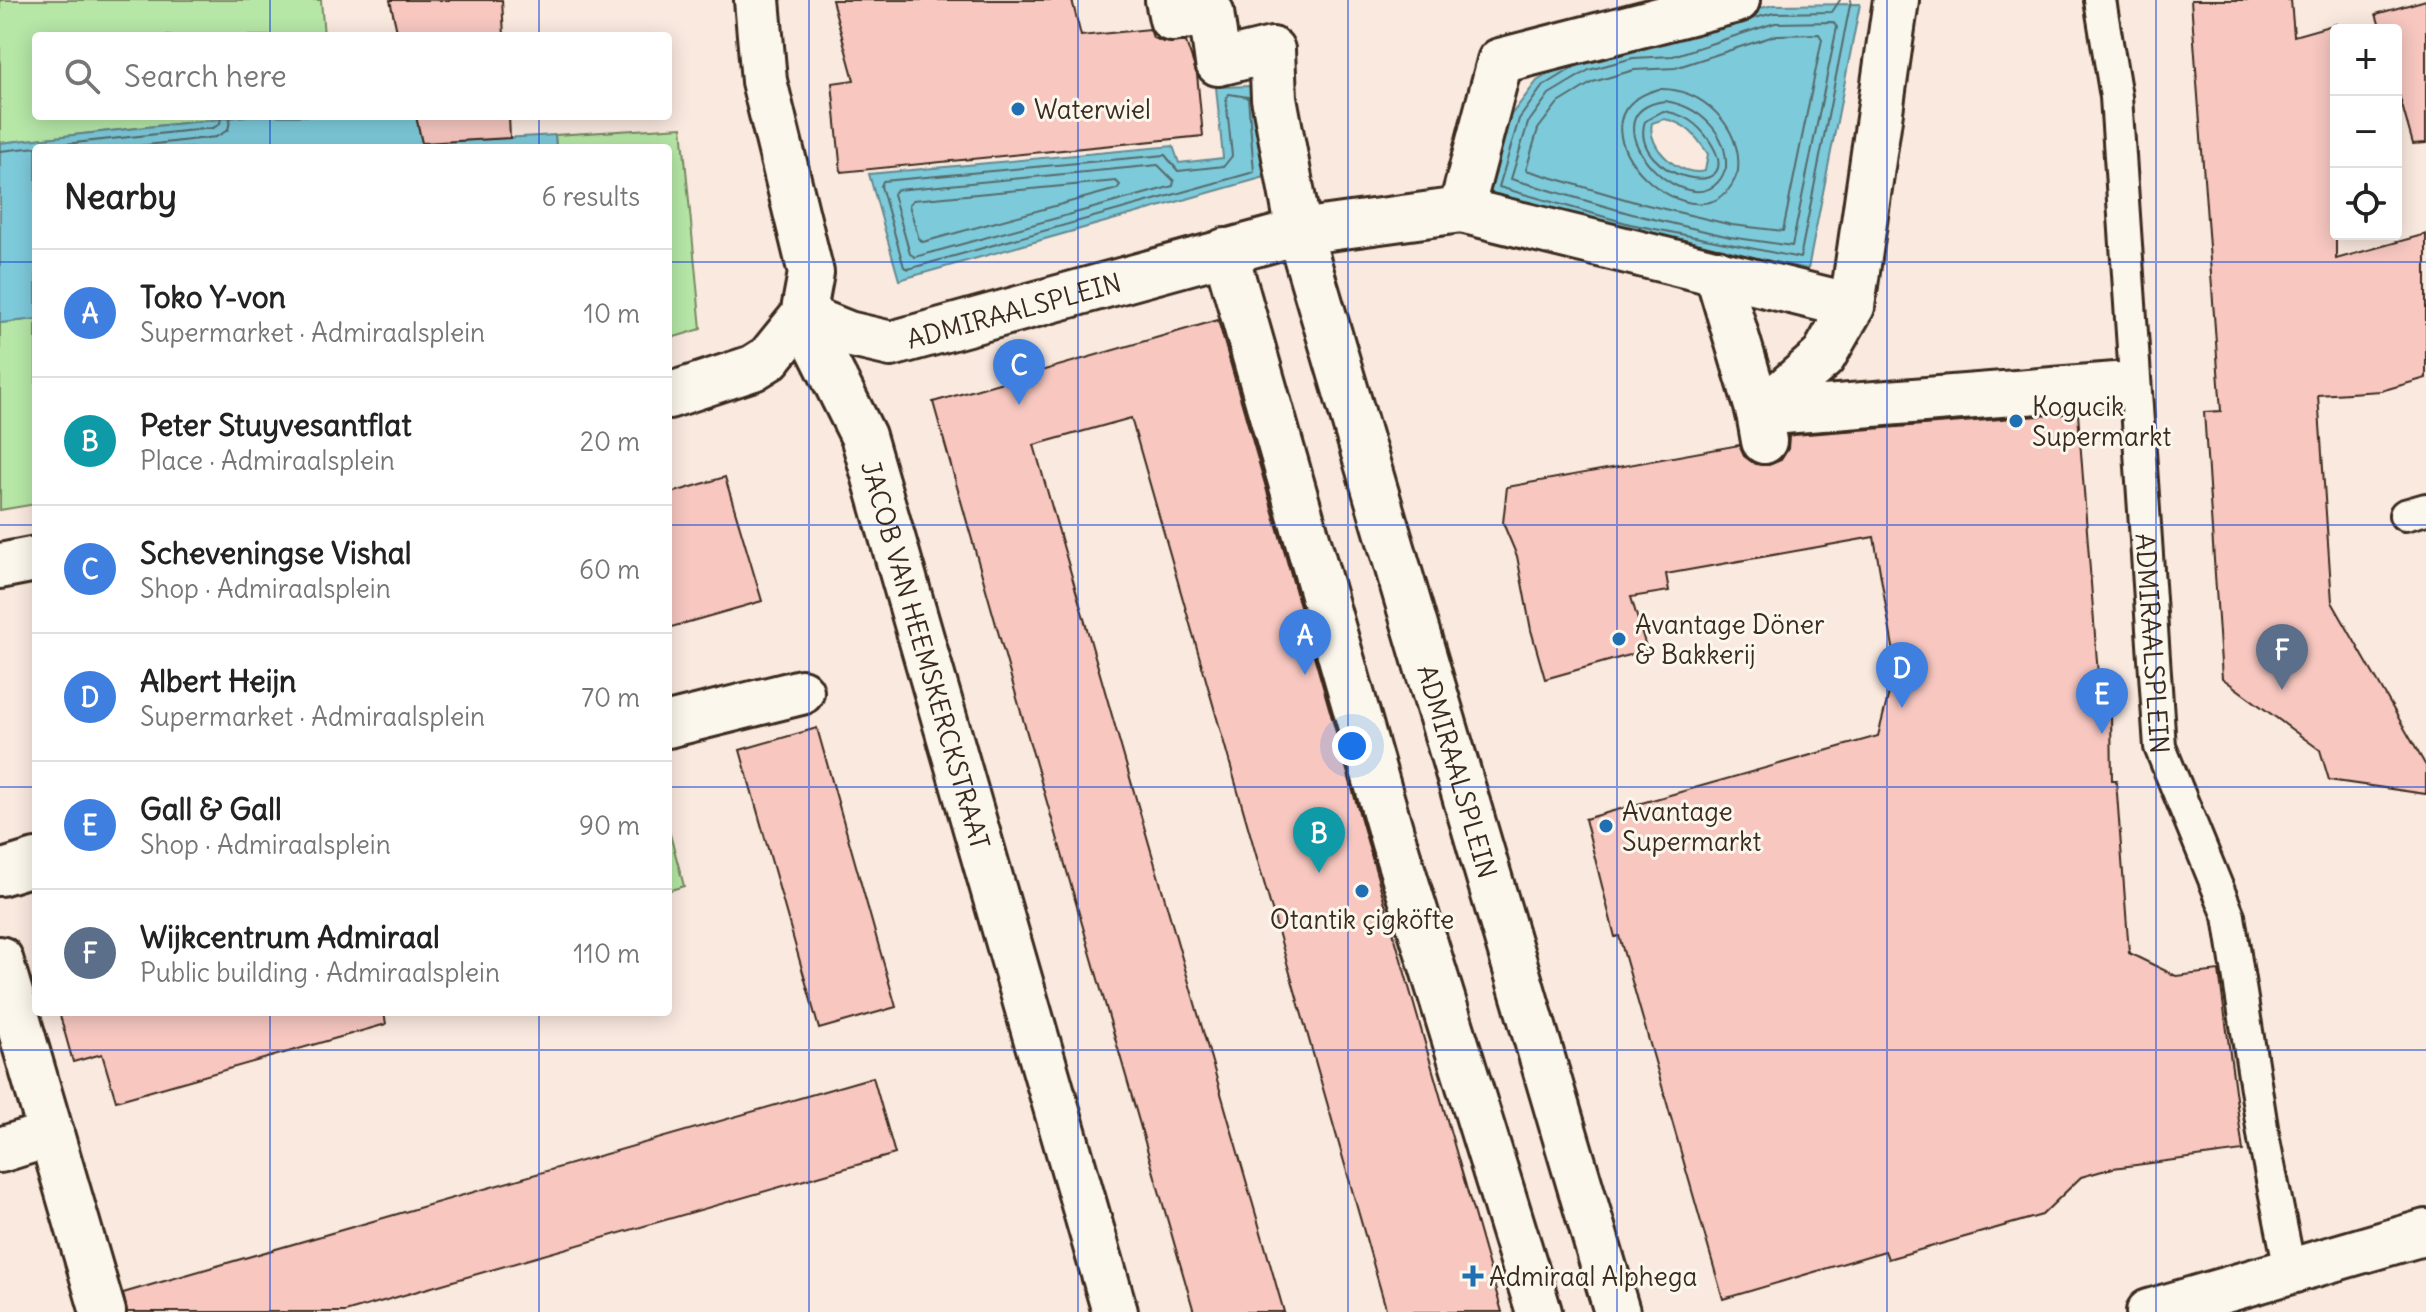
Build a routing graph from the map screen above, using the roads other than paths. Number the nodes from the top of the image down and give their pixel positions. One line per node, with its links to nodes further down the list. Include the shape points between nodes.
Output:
1 (757, 0): 11 (street, via 764,81 811,273)
2 (1168, 0): 7 (street, via 1172,19 1211,12 1218,63 1272,50 1274,98)
3 (1737, 0): 6 (street, via 1500,61)
4 (1896, 0): 10 (street)
5 (2100, 0): 25 (lane, ADMIRAALSPLEIN, via 2116,97 2160,747 2229,916)
6 (1461, 210): 7 (street, ADMIRAALSPLEIN); 9 (street, ADMIRAALSPLEIN)
7 (1299, 232): 8 (street, ADMIRAALSPLEIN); 29 (street, ADMIRAALSPLEIN)
8 (1225, 251): 11 (street, ADMIRAALSPLEIN, via 891,344); 28 (street, via 1394,843)
9 (1717, 272): 10 (street, ADMIRAALSPLEIN); 14 (street)
10 (1852, 306): 14 (street, via 1823,357)
11 (803, 316): 13 (street, via 769,358 753,368); 27 (street, JACOB VAN HEEMSKERCKSTRAAT, via 863,436)
12 (2116, 385): 14 (street)
13 (672, 395)
14 (1761, 427)
15 (32, 560): 16 (street)
16 (0, 566)
17 (801, 692): 18 (street)
18 (672, 724)
19 (32, 863): 20 (street)
20 (0, 873)
21 (0, 959): 22 (street)
22 (51, 1134): 23 (street); 26 (street)
23 (0, 1150)
24 (2426, 1232): 25 (street)
25 (2290, 1270): 30 (street)
26 (103, 1312)
27 (1115, 1312)
28 (1539, 1312)
29 (1617, 1312)
30 (2149, 1312)

